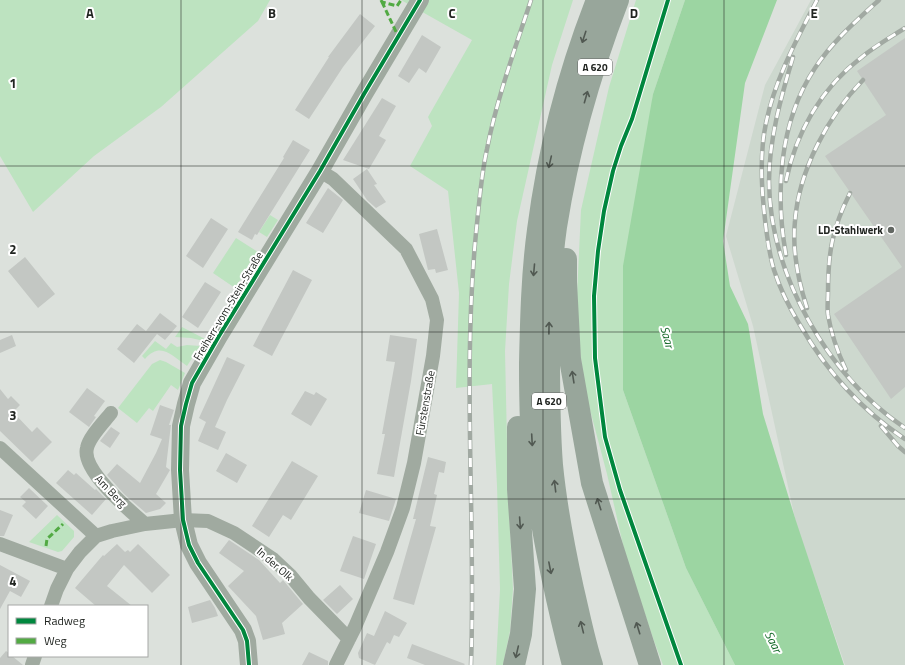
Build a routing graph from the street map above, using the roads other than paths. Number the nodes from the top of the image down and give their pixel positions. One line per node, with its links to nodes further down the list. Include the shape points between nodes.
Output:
1 (420, 0): 5 (street, Freiherr-vom-Stein-Straße)
2 (597, 0): 6 (highway, A 620, one-way to 6, via 567,90 549,165 538,231)
3 (618, 0): 4 (highway, A 620, one-way to 3, via 606,29)
4 (575, 134): 20 (highway, A 620, one-way to 4, via 574,595 559,516 552,464 549,400 551,278 556,228); 21 (highway, one-way to 4, via 592,483 570,359 566,282 568,230 577,175)
5 (320, 171): 9 (street, Freiherr-vom-Stein-Straße, via 192,383 181,426); 15 (street, Fürstenstraße, via 333,179 406,249 432,299 437,320 414,463 403,508)
6 (531, 317): 18 (highway, one-way to 18, via 518,410 518,489 525,590 521,634); 19 (highway, A 620, one-way to 19, via 530,402 535,471 549,562)
7 (111, 412): 10 (street, Am Berg, via 89,442 86,449 87,462 96,476)
8 (0, 448): 11 (street)
9 (183, 520): 10 (street, In der Olk); 15 (street, In der Olk, via 208,522 234,533 272,559); 16 (street, Freiherr-vom-Stein-Straße, via 189,545 198,563 243,630 247,641)
10 (145, 524): 11 (street, In der Olk)
11 (96, 536): 13 (street)
12 (0, 544): 13 (street)
13 (67, 569): 14 (street)
14 (51, 605)
15 (349, 639): 17 (street, Fürstenstraße)
16 (249, 665)
17 (337, 665)
18 (514, 665)
19 (573, 665)
20 (592, 665)
21 (650, 665)

